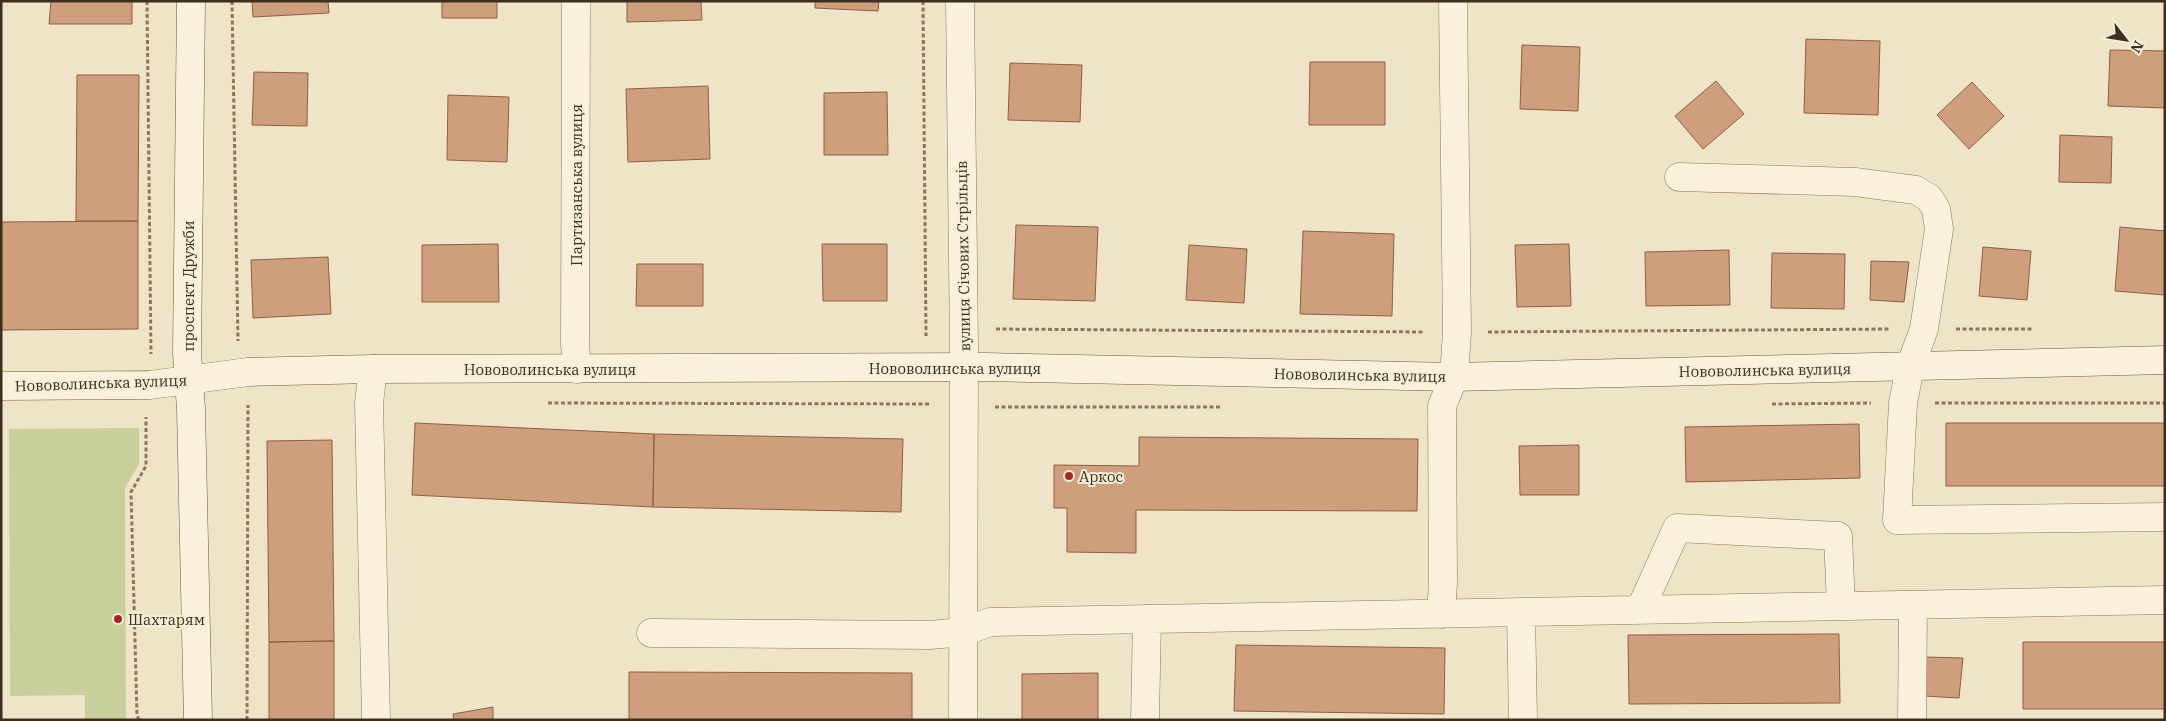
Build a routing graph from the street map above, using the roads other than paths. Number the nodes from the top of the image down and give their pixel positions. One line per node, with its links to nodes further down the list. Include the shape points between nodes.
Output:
1 (191, 1): 12 (street, проспект Дружби)
2 (576, 1): 10 (street, Партизанська вулиця)
3 (960, 1): 8 (street, вулиця Січових Стрільців)
4 (1453, 1): 11 (street, via 1457,332)
5 (1679, 177): 7 (street, via 1855,182 1916,190 1930,198 1936,209 1939,229 1924,329)
6 (2165, 360): 7 (street, Нововолинська вулиця)
7 (1910, 367): 11 (street, Нововолинська вулиця); 14 (street, via 1903,403 1897,520)
8 (963, 368): 10 (street, Нововолинська вулиця); 11 (street, Нововолинська вулиця); 22 (street, вулиця Січових Стрільців)
9 (373, 369): 10 (street, Нововолинська вулиця); 12 (street, Нововолинська вулиця, via 248,372); 25 (street, via 369,403)
10 (577, 369)
11 (1454, 377): 20 (street, via 1442,406)
12 (189, 381): 13 (street, Нововолинська вулиця, via 150,385); 24 (street, проспект Дружби)
13 (1, 386)
14 (2165, 516)
15 (2165, 600): 16 (street)
16 (1913, 605): 17 (street); 29 (street)
17 (1841, 606): 18 (street); 18 (street, via 1838,536 1677,528)
18 (1640, 610): 19 (street)
19 (1521, 612): 20 (street); 28 (street)
20 (1441, 614): 21 (street)
21 (1147, 619): 22 (street, via 990,622); 27 (street)
22 (963, 632): 23 (street, via 930,635); 26 (street, вулиця Січових Стрільців)
23 (651, 633)
24 (198, 720)
25 (376, 720)
26 (963, 720)
27 (1145, 720)
28 (1523, 720)
29 (1912, 720)

